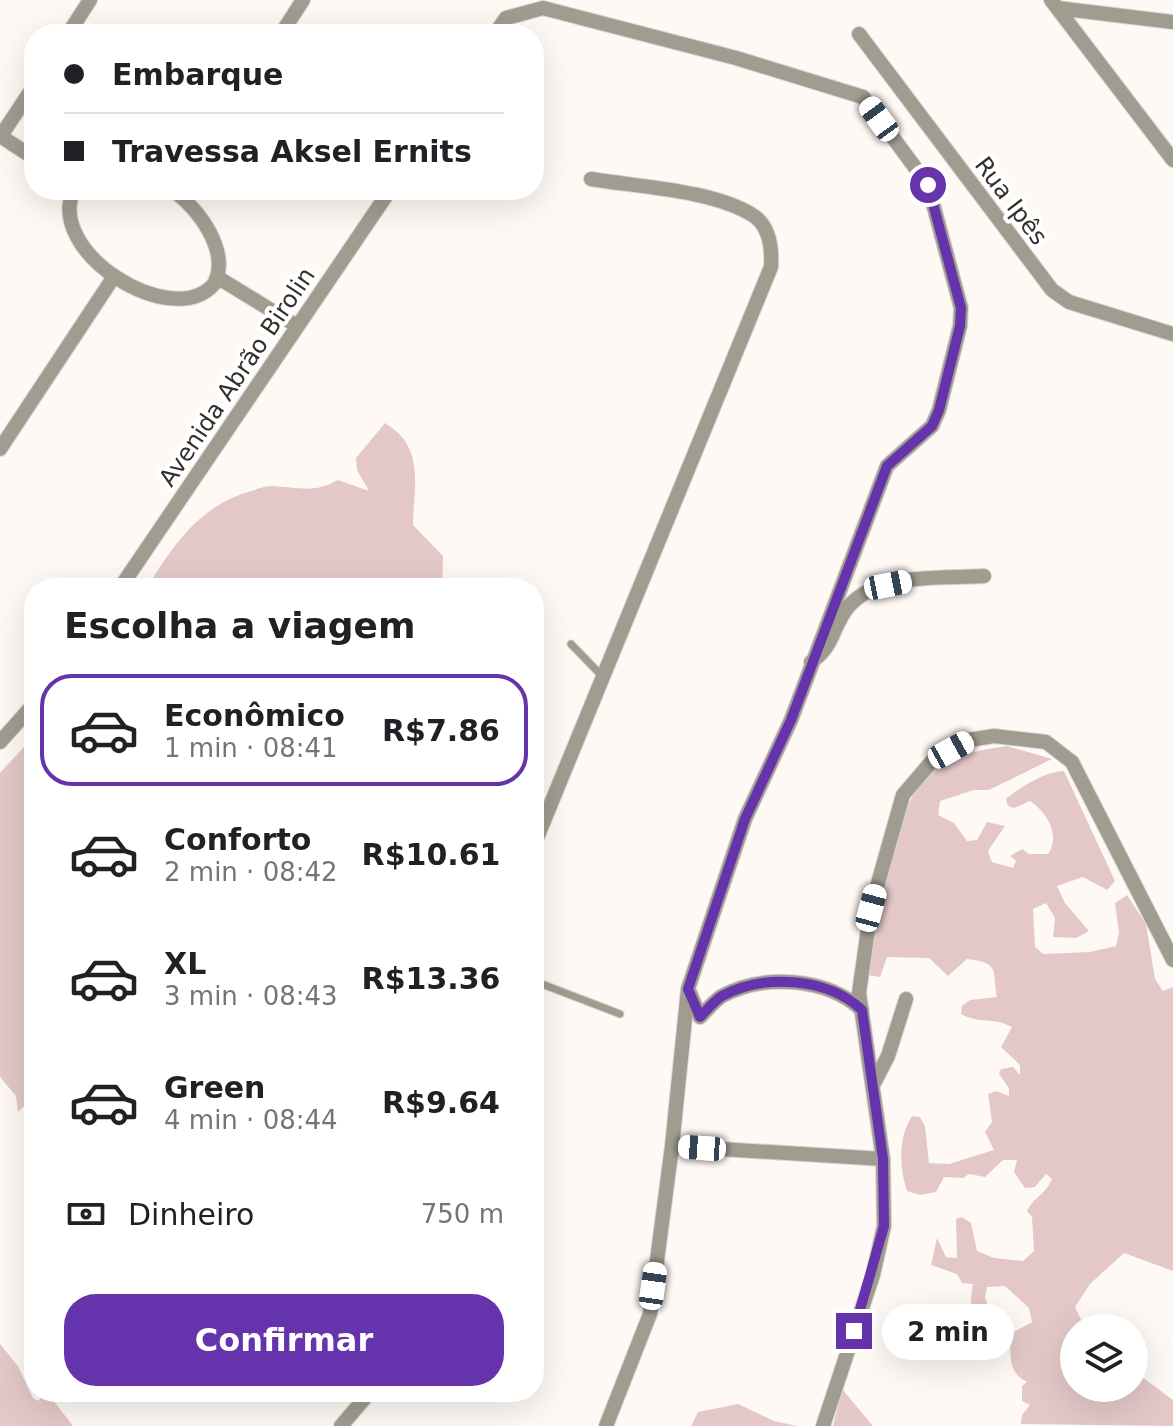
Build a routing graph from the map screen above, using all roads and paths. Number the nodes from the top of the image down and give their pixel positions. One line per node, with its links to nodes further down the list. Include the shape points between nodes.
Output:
1 (90, 0): 5 (street)
2 (303, 0): 6 (street)
3 (1054, 4): 4 (street); 12 (street)
4 (1173, 22)
5 (74, 24)
6 (287, 24)
7 (502, 24): 25 (street, via 506,18 543,8 863,97 928,185 961,308 960,326 932,426 887,466)
8 (859, 34): 20 (street, Rua Ipês, via 1052,290 1069,302)
9 (24, 101): 10 (street)
10 (0, 137): 11 (street)
11 (24, 152)
12 (1173, 160)
13 (591, 179): 26 (street, via 714,200 757,217 772,244 771,267)
14 (72, 200): 18 (street, via 75,229 94,261)
15 (184, 200): 17 (street, via 208,232)
16 (383, 200): 19 (street, Avenida Abrão Birolin)
17 (217, 277): 18 (street, via 205,292 174,297); 19 (street)
18 (113, 278): 21 (street)
19 (297, 326): 23 (street, Avenida Abrão Birolin)
20 (1173, 334)
21 (0, 449)
22 (984, 576): 25 (street, via 867,589 839,620 826,652)
23 (127, 578)
24 (571, 644): 26 (lane)
25 (811, 662): 32 (street, via 791,720 745,819)
26 (602, 676): 29 (street)
27 (24, 715): 28 (street)
28 (0, 742)
29 (544, 820)
30 (1173, 960): 34 (street, via 1072,762 1046,742 994,736 969,740 933,760 903,795 871,908 859,993)
31 (544, 985): 35 (lane)
32 (688, 989): 34 (street, via 700,1017 720,997 739,989 806,983 845,995); 37 (street)
33 (906, 999): 36 (street)
34 (862, 1010): 36 (street)
35 (620, 1014)
36 (873, 1086): 38 (street)
37 (672, 1146): 38 (street); 41 (street, via 650,1314)
38 (883, 1159): 42 (street, via 884,1226 873,1275)
39 (361, 1402): 40 (street)
40 (341, 1426)
41 (606, 1426)
42 (823, 1426)

